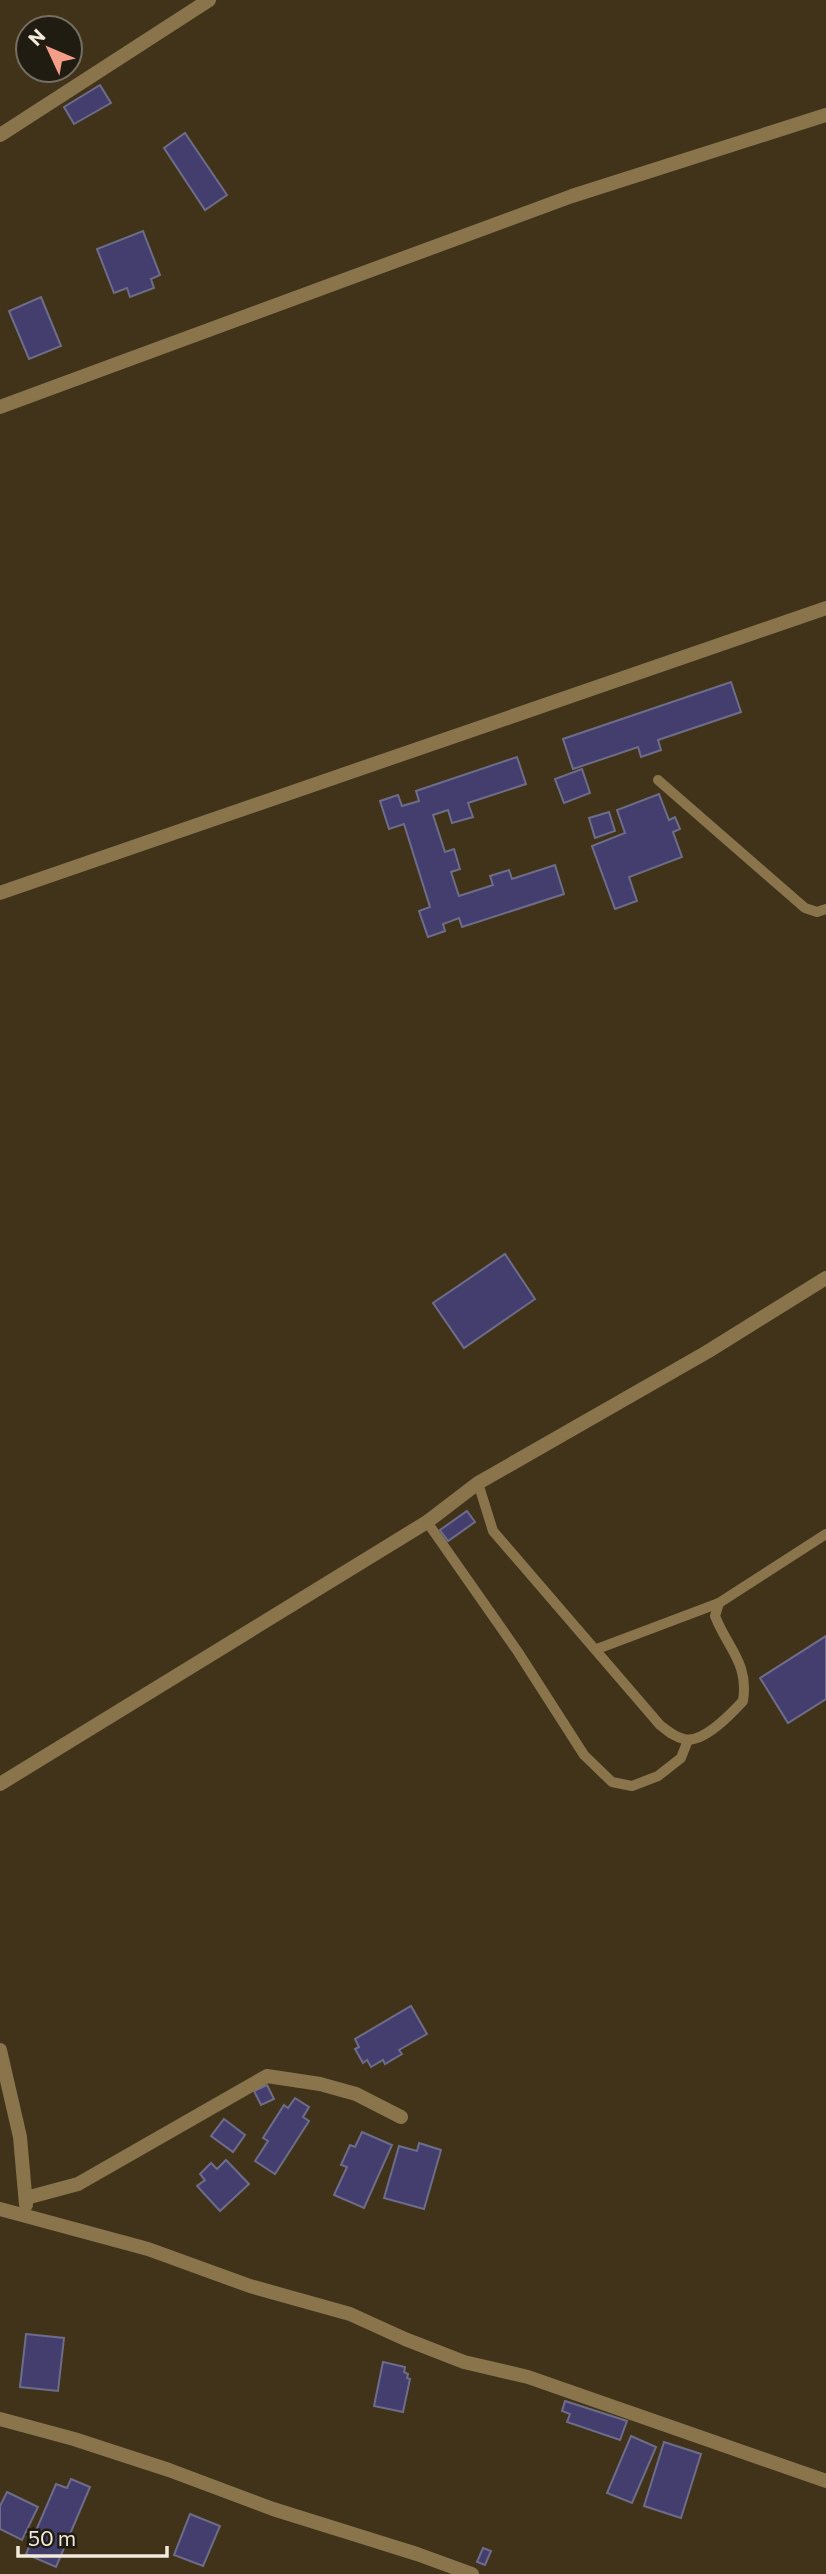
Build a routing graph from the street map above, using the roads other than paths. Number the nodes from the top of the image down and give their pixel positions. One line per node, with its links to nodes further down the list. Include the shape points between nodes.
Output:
1 (209, 0): 3 (street)
2 (826, 115): 4 (street, via 572,197)
3 (0, 135)
4 (0, 407)
5 (826, 608): 7 (street)
6 (658, 780): 8 (lane, via 805,908)
7 (0, 893)
8 (826, 909)
9 (826, 1278): 10 (street)
10 (478, 1483): 11 (street); 14 (lane, via 493,1531)
11 (427, 1522): 15 (lane, via 584,1755 612,1783 632,1786 658,1776 681,1758); 16 (street)
12 (826, 1534): 13 (lane)
13 (719, 1603): 14 (lane); 15 (lane, via 715,1616 746,1682 743,1702 707,1734)
14 (597, 1649): 15 (lane, via 660,1724)
15 (688, 1740)
16 (0, 1784)
17 (0, 2050): 19 (street, via 20,2137)
18 (401, 2117): 19 (street, via 356,2094 267,2076 78,2184)
19 (26, 2198): 21 (street)
20 (0, 2209): 21 (street)
21 (28, 2217): 23 (street, via 148,2249 250,2286 350,2314 464,2362 528,2377)
22 (0, 2419): 24 (street, via 75,2439)
23 (826, 2481)
24 (472, 2574)

